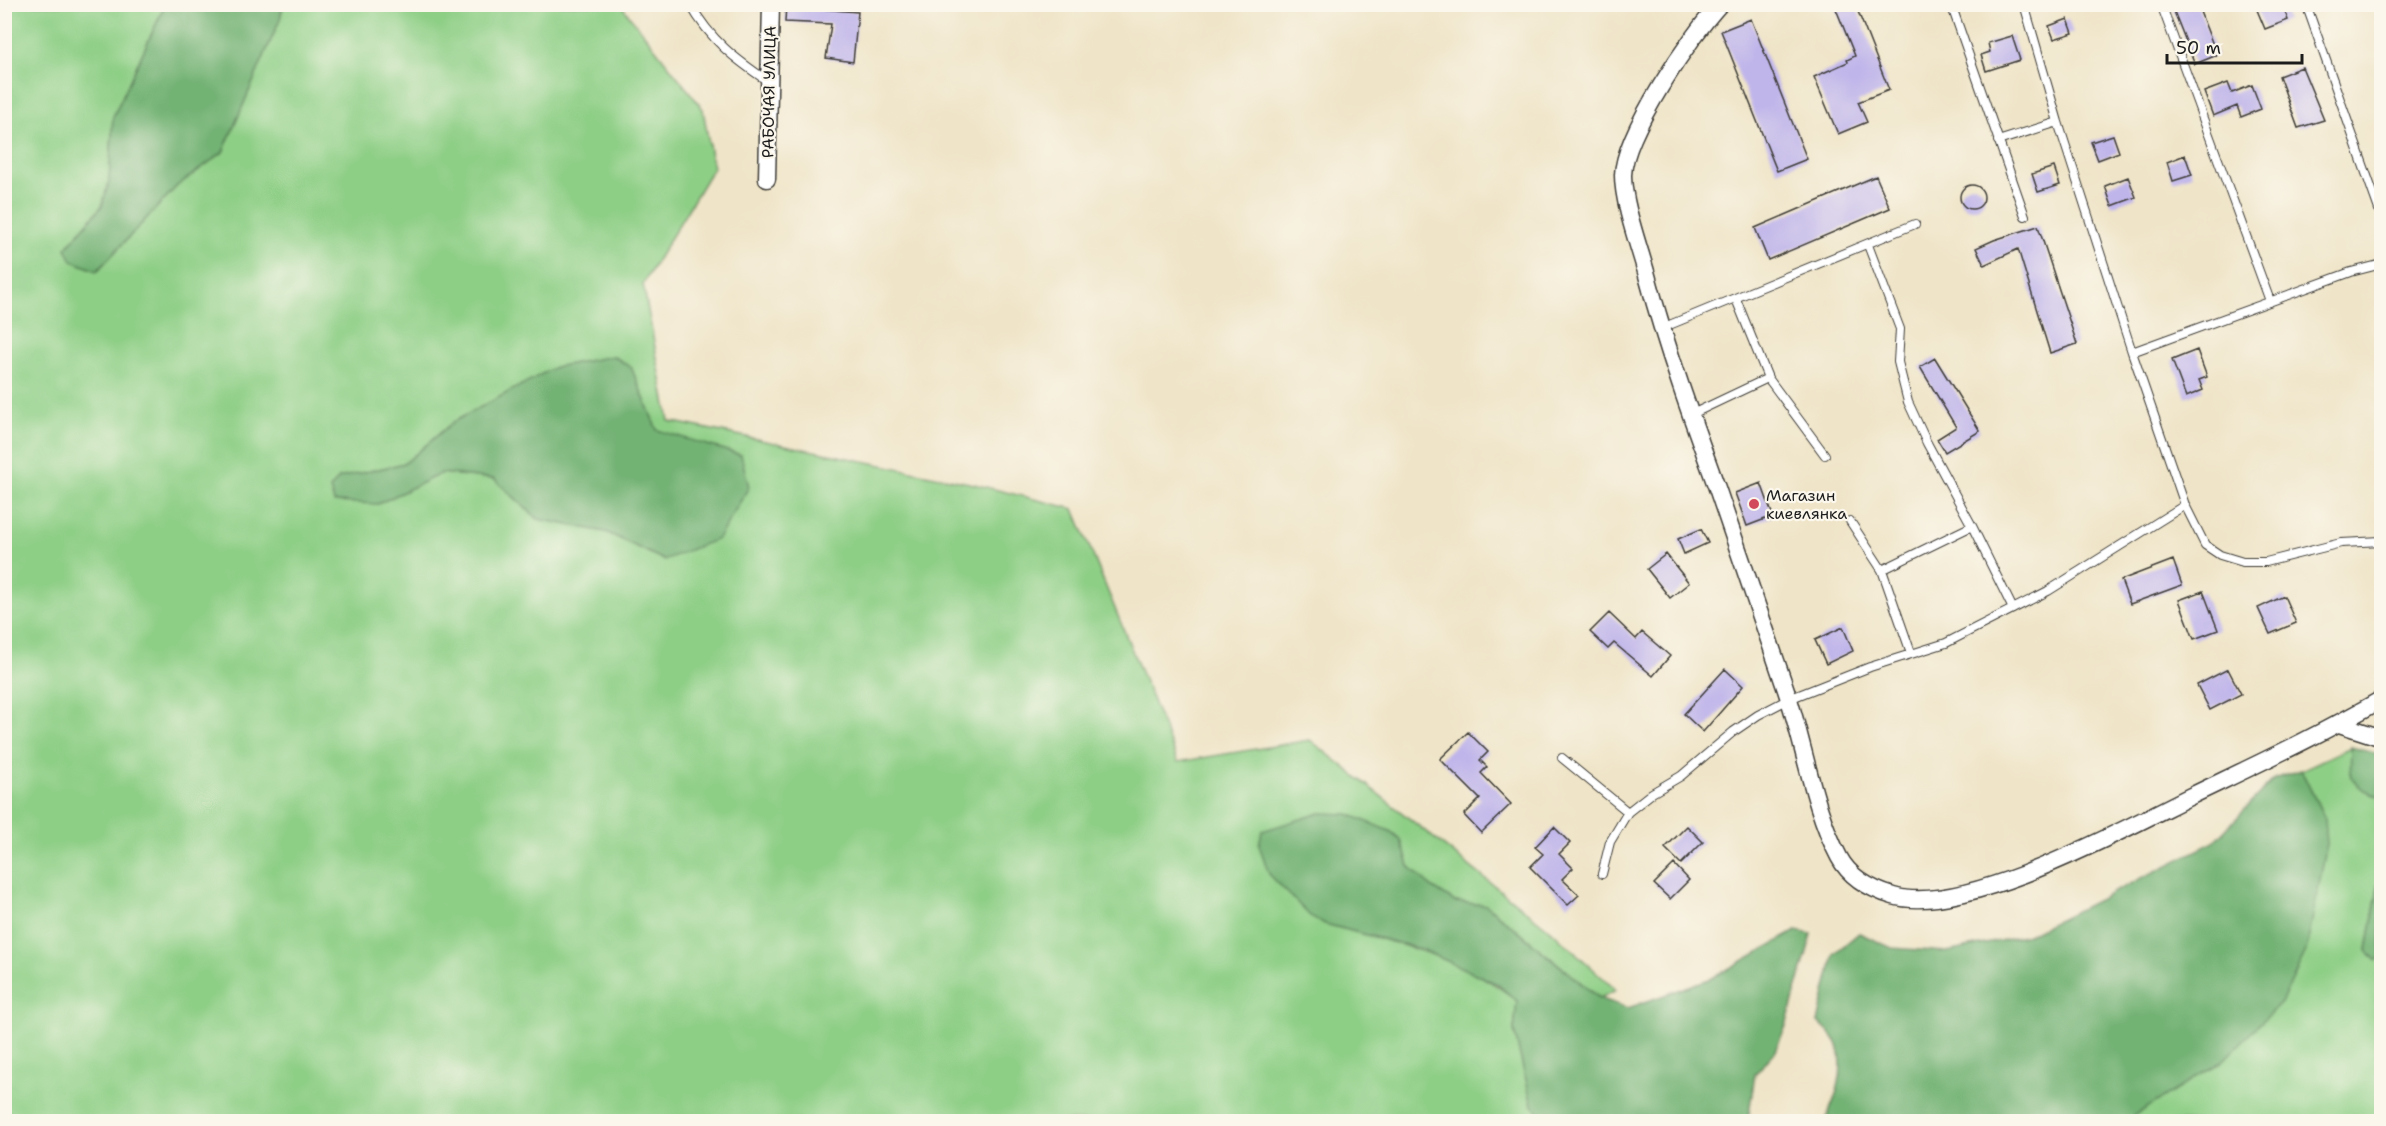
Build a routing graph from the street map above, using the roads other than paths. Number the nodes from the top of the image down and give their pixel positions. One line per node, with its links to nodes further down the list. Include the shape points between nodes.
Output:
1 (690, 4): 8 (lane, via 724,50)
2 (771, 4): 8 (street, РАБОЧАЯ УЛИЦА)
3 (1720, 4): 19 (street, via 1681,53 1641,123 1623,174)
4 (1951, 4): 10 (lane)
5 (2024, 4): 9 (lane)
6 (2161, 4): 18 (lane)
7 (2307, 4): 13 (lane)
8 (769, 82): 11 (street, РАБОЧАЯ УЛИЦА)
9 (2058, 122): 10 (lane); 20 (lane)
10 (1998, 141): 12 (lane)
11 (766, 179)
12 (2025, 216)
13 (2382, 218)
14 (1915, 224): 15 (lane)
15 (1868, 244): 17 (lane); 26 (lane, via 1900,329 1898,362 1908,402)
16 (2382, 264): 18 (lane)
17 (1736, 299): 19 (lane); 21 (lane)
18 (2270, 301): 20 (lane)
19 (1661, 328): 22 (street)
20 (2132, 352): 24 (lane)
21 (1768, 378): 22 (lane); 23 (lane)
22 (1689, 415): 31 (street)
23 (1826, 455)
24 (2185, 505): 27 (lane, via 2205,545 2220,555 2243,562 2266,562 2341,543); 29 (lane)
25 (1850, 521): 28 (lane)
26 (1972, 526): 28 (lane); 29 (lane)
27 (2382, 541)
28 (1882, 570): 30 (lane)
29 (2013, 609): 30 (lane, via 1946,643)
30 (1911, 653): 31 (lane)
31 (1789, 699): 33 (street, via 1828,834 1841,861 1856,879 1877,891 1921,900 1980,888 2065,857); 36 (lane, via 1733,732)
32 (2382, 699): 33 (street)
33 (2339, 724): 34 (street)
34 (2382, 738)
35 (1562, 759): 36 (lane)
36 (1628, 812): 37 (lane, via 1610,842)
37 (1602, 873)

